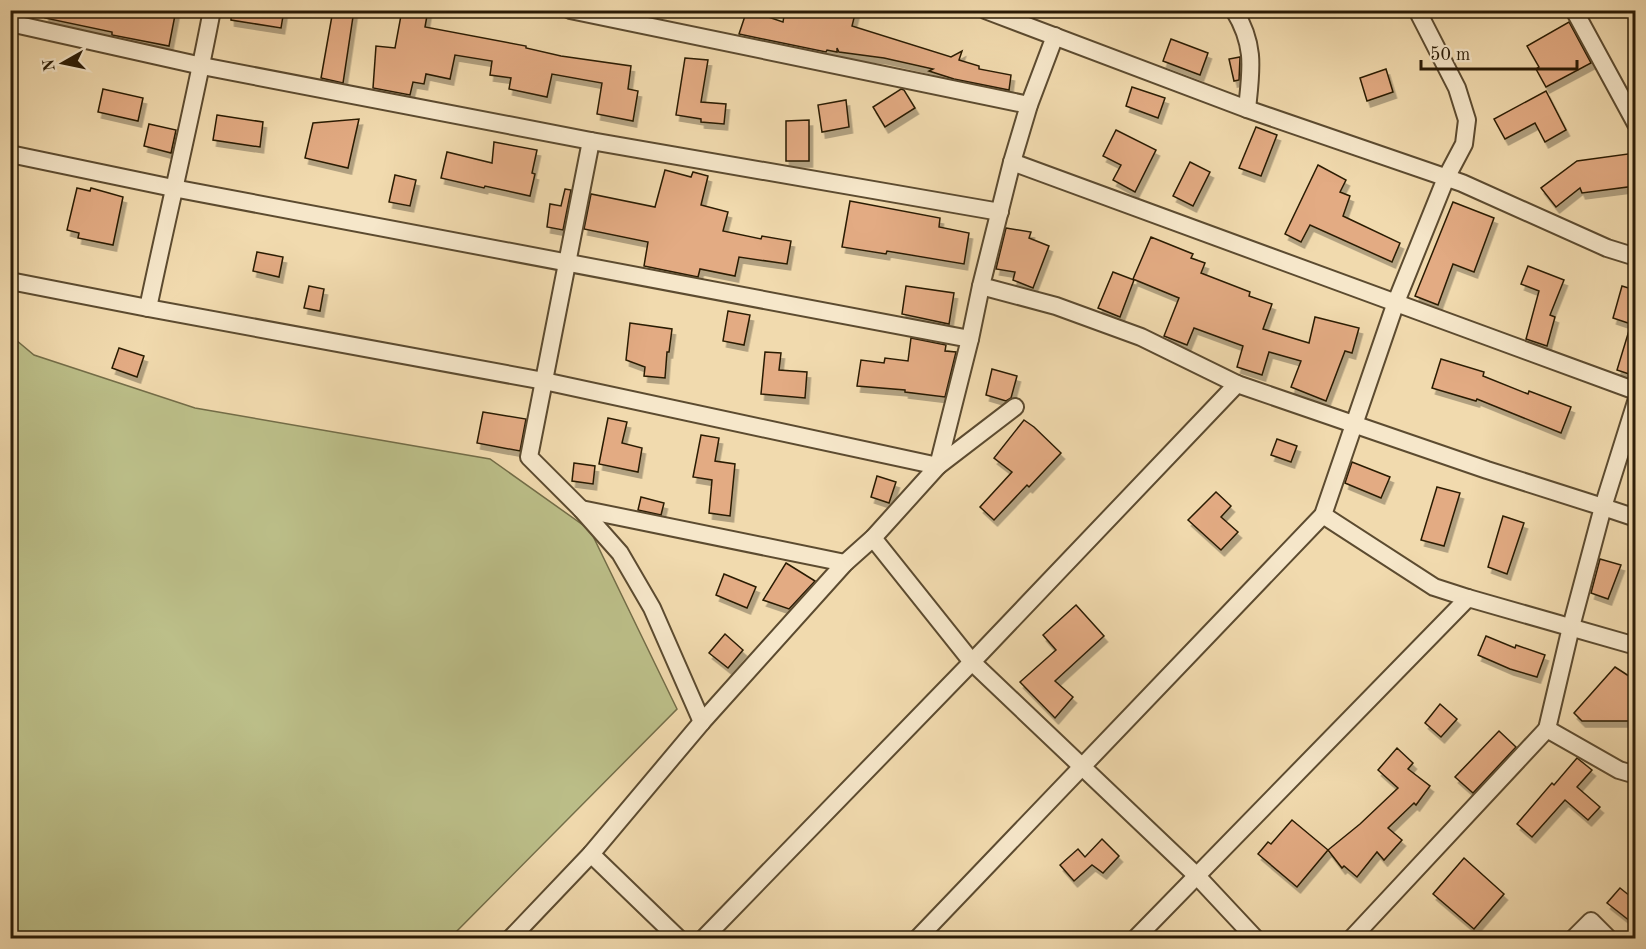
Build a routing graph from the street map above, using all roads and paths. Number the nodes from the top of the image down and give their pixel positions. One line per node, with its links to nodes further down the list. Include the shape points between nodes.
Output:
1 (212, 10): 10 (street)
2 (570, 10): 7 (street)
3 (985, 10): 9 (street)
4 (1234, 10): 12 (street, via 1244,27 1252,61)
5 (1416, 10): 17 (street, via 1457,88 1467,120 1464,144)
6 (1574, 10): 13 (street)
7 (613, 15): 11 (street)
8 (10, 22): 10 (street)
9 (1054, 36): 11 (street); 12 (street)
10 (202, 66): 14 (street); 18 (street)
11 (1029, 105): 16 (street)
12 (1247, 109): 17 (street)
13 (1635, 124)
14 (591, 141): 19 (street); 21 (street)
15 (10, 154): 18 (street)
16 (1012, 162): 19 (street); 24 (street)
17 (1446, 178): 20 (street); 24 (street)
18 (173, 188): 21 (street); 25 (street)
19 (1000, 212): 23 (street)
20 (1635, 257)
21 (567, 262): 26 (street); 27 (street)
22 (10, 281): 25 (street)
23 (981, 286): 26 (street); 28 (street, via 1056,306 1141,337)
24 (1396, 302): 29 (street); 32 (street)
25 (148, 308): 27 (street)
26 (970, 339): 33 (street)
27 (544, 381): 33 (street); 35 (street, via 529,458)
28 (1237, 384): 32 (street); 43 (street)
29 (1635, 391)
30 (1635, 402): 34 (street)
31 (1015, 407): 33 (street)
32 (1353, 423): 34 (street); 36 (street)
33 (938, 465): 38 (street)
34 (1603, 507): 37 (street); 41 (street)
35 (581, 509): 39 (street); 44 (street, via 620,553 652,608)
36 (1323, 515): 40 (street, via 1434,587); 46 (street)
37 (1635, 518)
38 (873, 538): 39 (street); 43 (street)
39 (845, 563): 44 (street)
40 (1468, 598): 41 (street); 49 (street)
41 (1570, 627): 42 (street); 45 (street)
42 (1635, 646)
43 (972, 662): 46 (street); 52 (street)
44 (702, 722): 48 (street)
45 (1547, 729): 47 (street); 56 (street)
46 (1082, 768): 49 (street); 53 (street)
47 (1635, 775)
48 (591, 854): 50 (street); 51 (street)
49 (1197, 876): 54 (street); 55 (street)
50 (511, 939)
51 (678, 939)
52 (704, 939)
53 (918, 939)
54 (1136, 939)
55 (1256, 939)
56 (1352, 939)
57 (1574, 939): 58 (street, via 1591,921)
58 (1608, 939)

